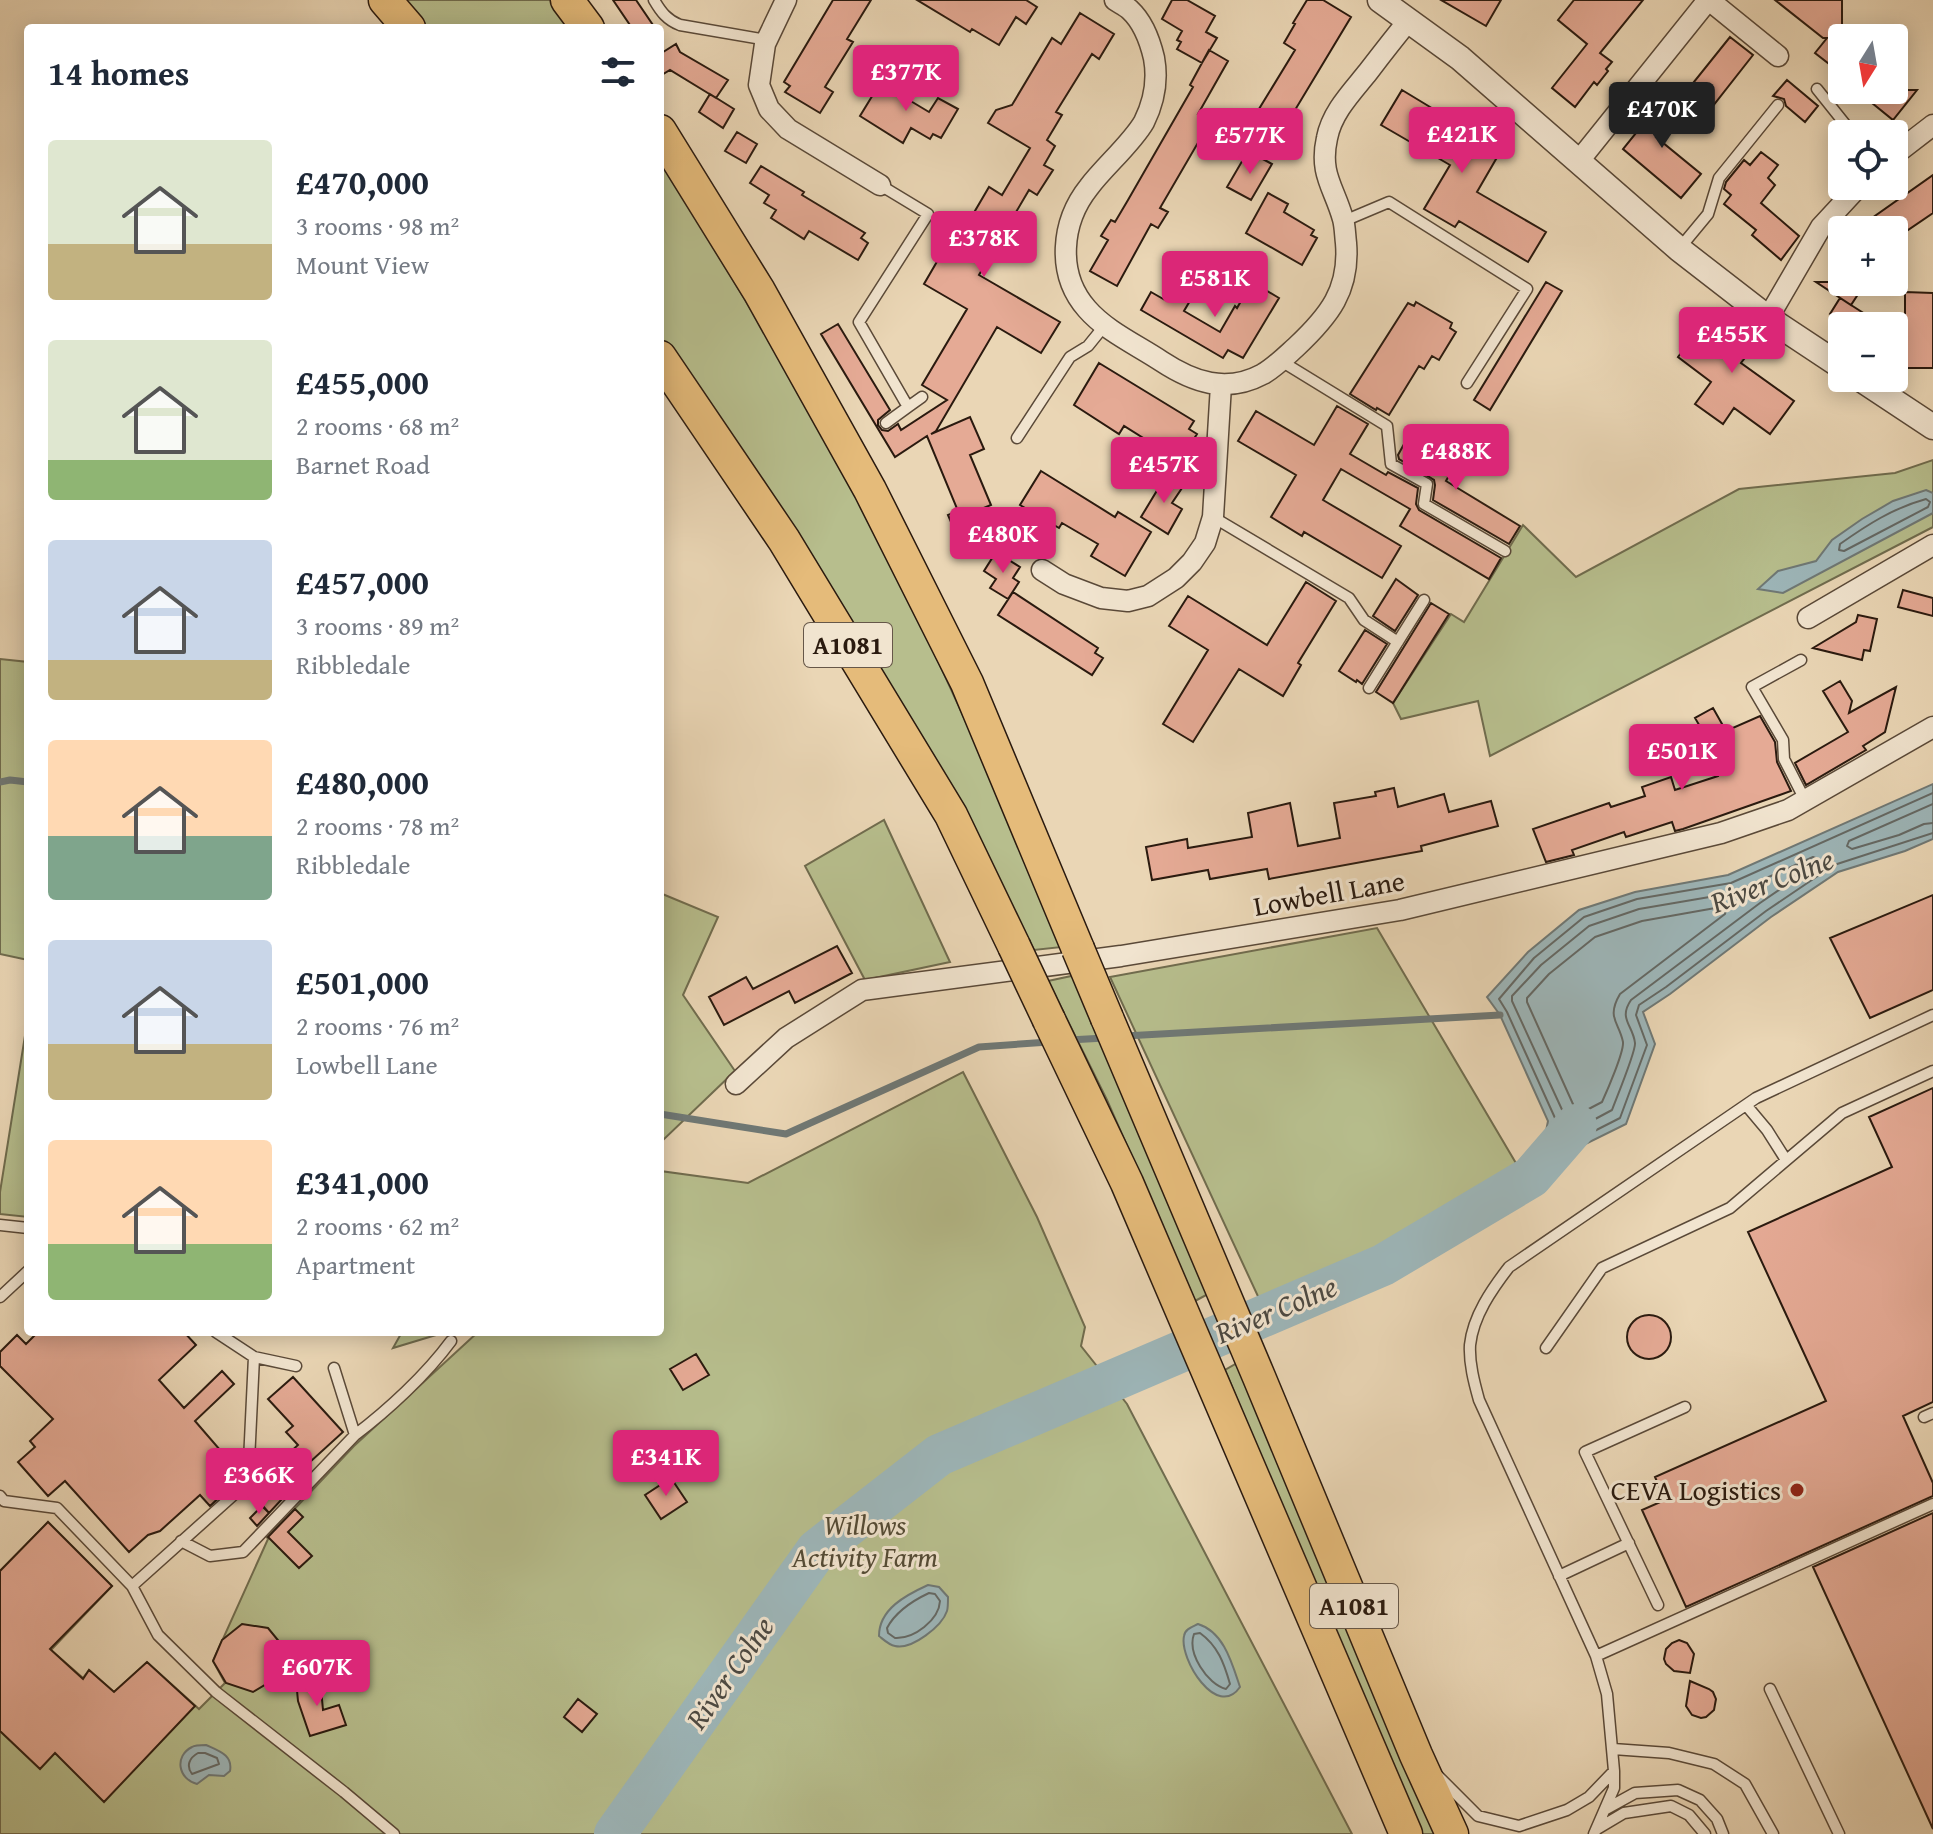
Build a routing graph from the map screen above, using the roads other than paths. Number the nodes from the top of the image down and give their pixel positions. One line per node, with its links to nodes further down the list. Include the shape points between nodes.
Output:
1 (385, 0): 9 (main road)
2 (567, 0): 10 (main road)
3 (654, 0): 11 (lane, via 680,25)
4 (786, 0): 11 (street)
5 (1380, 0): 8 (street)
6 (1708, 0): 12 (street); 19 (street)
7 (1127, 3): 25 (street, via 1152,48 1152,105 1142,125 1086,189 1069,223 1065,250 1075,293)
8 (1409, 20): 19 (street); 22 (street, via 1335,113 1327,135 1325,172)
9 (406, 24)
10 (585, 24)
11 (767, 40): 20 (street, via 759,85 769,109 788,129)
12 (1778, 56)
13 (1817, 89): 15 (lane)
14 (1778, 105): 23 (lane, via 1719,178 1708,214)
15 (1842, 120)
16 (1933, 125): 18 (street)
17 (664, 137): 75 (main road, A1081, bridge, via 759,291 870,490 967,683)
18 (1908, 144)
19 (1578, 162): 23 (street)
20 (880, 185): 33 (lane, via 928,214 859,322)
21 (1846, 200): 24 (street, via 1821,227)
22 (1344, 221): 27 (street, via 1348,262 1343,284 1327,314); 29 (lane, via 1389,202 1527,289)
23 (1679, 249): 24 (street)
24 (1768, 318): 26 (street)
25 (1105, 325): 30 (street, via 1178,372); 36 (lane, via 1088,346 1070,357)
26 (1828, 358)
27 (1281, 361): 30 (street, via 1263,374); 39 (lane, via 1387,426 1391,464 1427,484 1424,504)
28 (664, 363): 80 (main road, A1081, bridge, via 784,540 951,815 1127,1183)
29 (1467, 383)
30 (1221, 385): 37 (street)
31 (1880, 392): 35 (street)
32 (922, 397): 33 (lane)
33 (908, 407): 34 (lane)
34 (886, 423)
35 (1933, 427)
36 (1017, 438)
37 (1213, 517): 40 (street, via 1192,562 1148,596 1128,601 1101,598); 43 (lane, via 1349,598 1364,620)
38 (1933, 545): 42 (street)
39 (1505, 551)
40 (1042, 570)
41 (1424, 600): 43 (lane)
42 (1808, 618)
43 (1398, 642): 45 (lane)
44 (1801, 660): 47 (lane, via 1752,687 1783,740 1784,759)
45 (1369, 688)
46 (1933, 727): 47 (street, Lowbell Lane)
47 (1805, 800): 50 (street, Lowbell Lane, via 1721,833 1400,910 1121,956 862,990 786,1038)
48 (1933, 1015): 51 (lane)
49 (1933, 1071): 52 (lane, via 1842,1113)
50 (736, 1084)
51 (1746, 1105): 52 (lane); 69 (lane, via 1509,1267 1478,1316 1470,1344 1479,1400)
52 (1786, 1160): 59 (lane, via 1730,1208 1602,1268)
53 (0, 1225): 54 (lane)
54 (24, 1228)
55 (24, 1274): 56 (lane)
56 (1, 1294)
57 (222, 1336): 60 (lane)
58 (451, 1341): 64 (lane)
59 (1546, 1348)
60 (254, 1357): 61 (lane); 67 (lane, via 248,1482)
61 (296, 1366)
62 (334, 1368): 64 (lane)
63 (1685, 1407): 68 (lane, via 1585,1452)
64 (355, 1435): 67 (lane, via 243,1552 210,1556)
65 (0, 1496): 70 (lane, via 4,1501 57,1508)
66 (1933, 1504): 72 (lane)
67 (181, 1541): 70 (lane)
68 (1629, 1543): 69 (lane); 71 (lane)
69 (1559, 1576): 72 (lane)
70 (132, 1586): 79 (lane, via 158,1635 216,1692)
71 (1658, 1605)
72 (1596, 1656): 74 (lane)
73 (1770, 1689): 85 (lane)
74 (1613, 1749): 76 (lane); 84 (lane, via 1669,1753 1714,1764 1745,1784)
75 (1416, 1755): 76 (lane, via 1478,1816 1519,1826 1567,1810 1589,1797); 81 (main road, A1081)
76 (1614, 1771): 77 (lane)
77 (1605, 1809): 78 (lane); 83 (lane, via 1635,1793 1678,1790 1700,1800)
78 (1596, 1832): 82 (lane, via 1624,1813 1671,1806 1689,1815)
79 (394, 1834)
80 (1406, 1834)
81 (1452, 1834)
82 (1705, 1834)
83 (1723, 1834)
84 (1773, 1834)
85 (1839, 1834)

